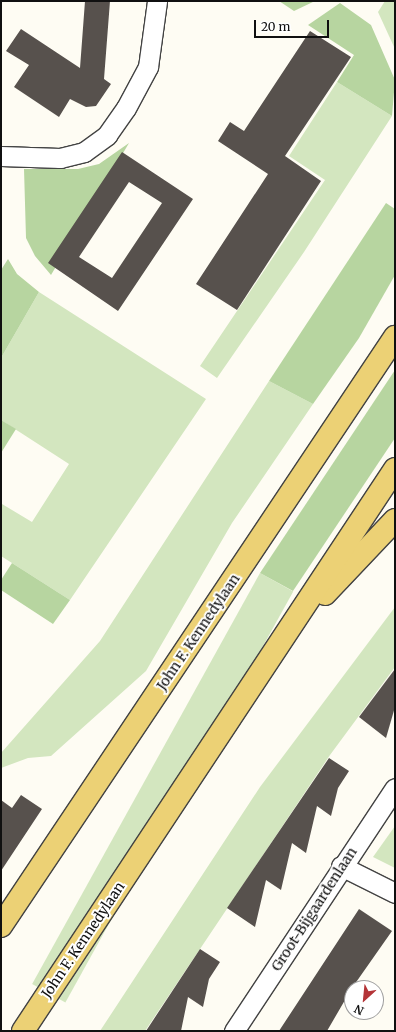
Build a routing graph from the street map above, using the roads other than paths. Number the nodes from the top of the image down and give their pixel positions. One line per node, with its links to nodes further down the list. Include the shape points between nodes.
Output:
1 (157, 1): 2 (street, via 148,67 126,108 107,135 84,152 60,158)
2 (1, 156)
3 (395, 330): 5 (main road)
4 (395, 337): 5 (main road, John F. Kennedylaan)
5 (381, 359): 12 (main road, John F. Kennedylaan)
6 (395, 469): 8 (main road, John F. Kennedylaan)
7 (395, 520): 8 (main road)
8 (288, 632): 13 (main road, John F. Kennedylaan)
9 (395, 788): 10 (street, Groot-Bijgaardenlaan)
10 (341, 866): 11 (street); 14 (street, Groot-Bijgaardenlaan)
11 (395, 893)
12 (1, 926)
13 (23, 1031)
14 (234, 1031)

